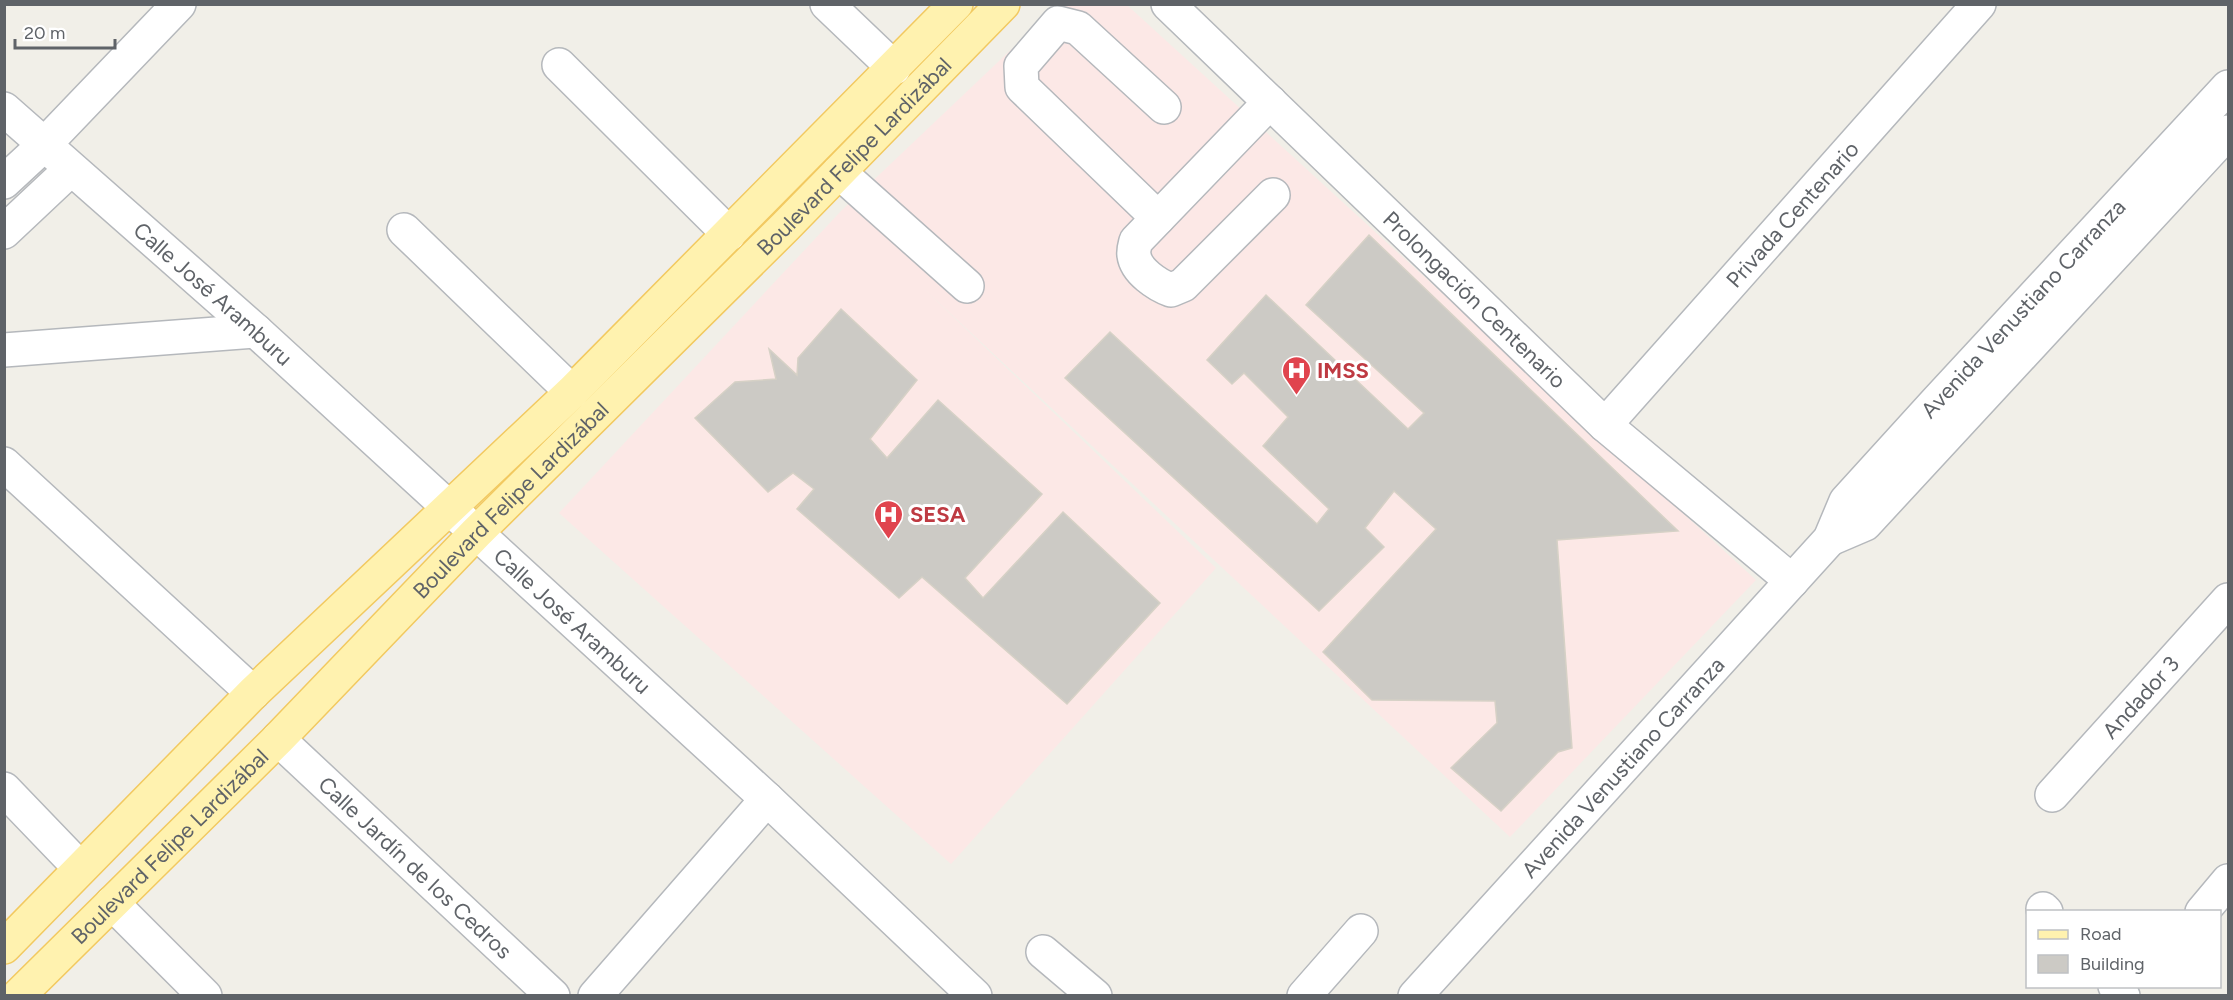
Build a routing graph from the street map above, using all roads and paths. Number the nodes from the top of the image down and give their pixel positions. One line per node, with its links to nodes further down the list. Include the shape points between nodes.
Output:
1 (179, 4): 14 (street)
2 (827, 4): 8 (street)
3 (957, 4): 8 (main road, Boulevard Felipe Lardizábal)
4 (1003, 4): 16 (main road, Boulevard Felipe Lardizábal)
5 (1168, 4): 10 (street, Prolongación Centenario)
6 (1979, 4): 30 (street, Privada Centenario)
7 (559, 65): 24 (street)
8 (894, 68): 19 (main road, Boulevard Felipe Lardizábal)
9 (2229, 87): 25 (street, Avenida Venustiano Carranza)
10 (1270, 102): 20 (street); 30 (street, Prolongación Centenario)
11 (1164, 107): 20 (street, via 1078,28 1058,23 1021,66 1022,87)
12 (4, 109): 14 (street, Calle José Aramburu)
13 (2229, 132): 25 (street, Avenida Venustiano Carranza)
14 (44, 145): 15 (street, Calle José Aramburu); 17 (street)
15 (71, 169): 23 (street); 27 (street, Calle José Aramburu)
16 (839, 172): 21 (main road, Boulevard Felipe Lardizábal); 26 (street)
17 (4, 182)
18 (1273, 195): 20 (street, via 1183,285 1171,290 1159,286 1138,266 1134,254 1136,241)
19 (759, 203): 21 (main road); 24 (main road, Boulevard Felipe Lardizábal)
20 (1158, 218)
21 (785, 227): 33 (main road, Boulevard Felipe Lardizábal)
22 (404, 230): 29 (street)
23 (4, 232)
24 (729, 234): 29 (main road, Boulevard Felipe Lardizábal)
25 (2093, 256): 34 (street, Avenida Venustiano Carranza, via 1936,402 1846,501 1830,540)
26 (967, 286)
27 (256, 331): 28 (street); 32 (street, Calle José Aramburu)
28 (4, 351)
29 (572, 392): 32 (main road, Boulevard Felipe Lardizábal)
30 (1605, 425): 34 (street, Prolongación Centenario)
31 (4, 464): 36 (street)
32 (448, 508): 33 (street, Calle José Aramburu); 36 (main road, Boulevard Felipe Lardizábal)
33 (476, 533): 37 (main road, Boulevard Felipe Lardizábal); 40 (street, Calle José Aramburu)
34 (1792, 581): 48 (street, Avenida Venustiano Carranza)
35 (2229, 600): 39 (street, Andador 3)
36 (253, 693): 41 (main road, Boulevard Felipe Lardizábal)
37 (278, 739): 43 (main road, Boulevard Felipe Lardizábal); 51 (street, Calle Jardín de los Cedros)
38 (4, 789): 41 (street)
39 (2052, 795)
40 (766, 799): 52 (street); 53 (street, Calle José Aramburu)
41 (80, 868): 46 (main road, Boulevard Felipe Lardizábal)
42 (2229, 880): 44 (street)
43 (112, 903): 49 (main road, Boulevard Felipe Lardizábal); 50 (street)
44 (2204, 910)
45 (1361, 931): 55 (street)
46 (4, 947)
47 (1043, 952): 54 (street)
48 (1416, 995)
49 (18, 996)
50 (205, 996)
51 (553, 996)
52 (595, 996)
53 (975, 996)
54 (1095, 996)
55 (1304, 996)

